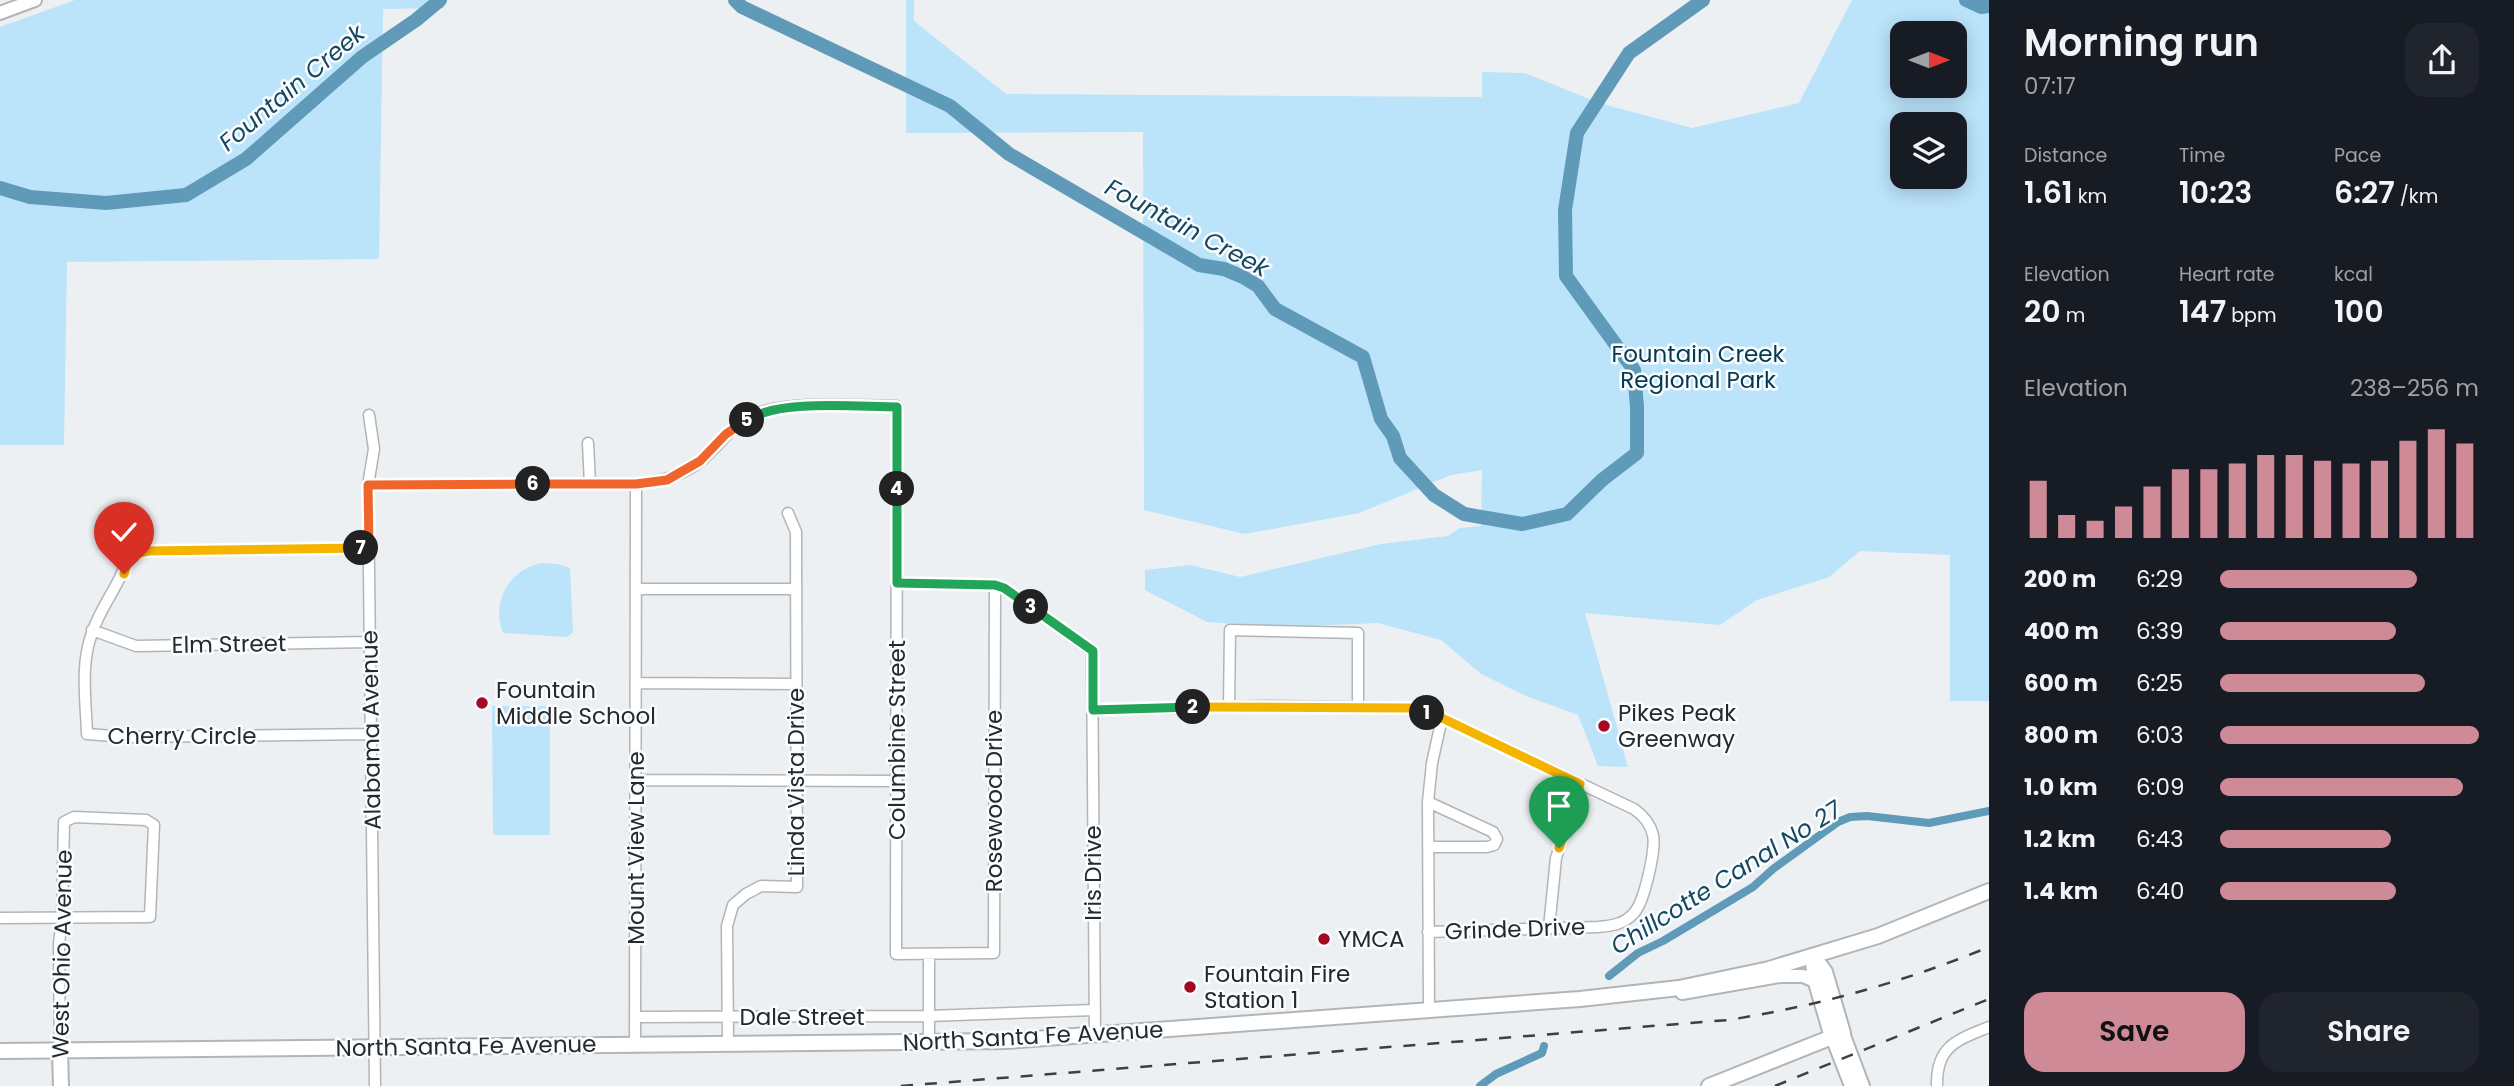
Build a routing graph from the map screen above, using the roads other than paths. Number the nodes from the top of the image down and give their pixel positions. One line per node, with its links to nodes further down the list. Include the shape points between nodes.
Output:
1 (35, 0): 2 (street)
2 (0, 13)
3 (369, 415): 7 (street, Alabama Avenue, via 374,449)
4 (588, 443): 5 (street)
5 (590, 484): 6 (street); 7 (street)
6 (636, 484): 10 (street, Columbine Street, via 667,480 700,461 726,434 757,414 796,407 897,407); 12 (street, Mount View Lane)
7 (368, 485): 9 (street, Alabama Avenue)
8 (788, 513): 13 (street, Linda Vista Drive, via 796,533)
9 (369, 548): 14 (street, Cherry Circle, via 129,555 124,574); 15 (street, Alabama Avenue)
10 (897, 583): 11 (street); 25 (street, Columbine Street)
11 (995, 585): 20 (street, Iris Drive, via 1093,651); 34 (street, Rosewood Drive, via 994,953)
12 (636, 589): 13 (street); 16 (street, Mount View Lane)
13 (796, 589): 17 (street, Linda Vista Drive)
14 (92, 630): 15 (street, Elm Street, via 136,646); 22 (street, Cherry Circle, via 84,658 87,734)
15 (369, 642): 22 (street, Alabama Avenue)
16 (636, 683): 17 (street); 23 (street, Mount View Lane)
17 (796, 684): 24 (street, Linda Vista Drive)
18 (1229, 707): 19 (street, Grinde Drive); 19 (street, via 1230,630 1358,633); 20 (street, Grinde Drive)
19 (1358, 708): 21 (street, Grinde Drive, via 1410,708)
20 (1093, 710): 38 (street, Iris Drive)
21 (1442, 718): 26 (street, Grinde Drive); 27 (street)
22 (371, 734): 49 (street, Alabama Avenue)
23 (636, 780): 24 (street); 41 (street, Mount View Lane)
24 (797, 780): 25 (street); 42 (street, Linda Vista Drive, via 797,887 761,886 733,905 727,926)
25 (897, 781): 34 (street, Columbine Street, via 896,954)
26 (1580, 784): 32 (street, via 1556,858); 32 (street, Grinde Drive, via 1646,819 1654,840 1651,861 1640,905 1631,917 1608,926)
27 (1428, 802): 28 (street); 28 (street, via 1493,832 1497,839 1487,847)
28 (1428, 847): 33 (street)
29 (1989, 891): 35 (main road, North Santa Fe Avenue, via 1878,936)
30 (0, 918): 31 (street)
31 (62, 918): 31 (street, West Ohio Avenue, via 64,822 74,817 146,820 154,825 150,917); 50 (street, West Ohio Avenue)
32 (1549, 928): 33 (street, Grinde Drive)
33 (1428, 932): 39 (street)
34 (929, 954): 40 (street)
35 (1813, 956): 36 (main road); 37 (main road, North Santa Fe Avenue); 45 (main road, via 1825,972)
36 (1815, 981): 37 (street, via 1780,976 1679,994); 45 (main road)
37 (1664, 990): 39 (main road, North Santa Fe Avenue)
38 (1094, 1010): 40 (street, Dale Street); 44 (street, Iris Drive)
39 (1429, 1010): 44 (main road, North Santa Fe Avenue)
40 (929, 1016): 42 (street, Dale Street); 46 (street)
41 (635, 1017): 42 (street, Dale Street); 47 (street, Mount View Lane)
42 (728, 1017): 48 (street, Linda Vista Drive)
43 (1989, 1027): 57 (street, via 1961,1038 1944,1052)
44 (1095, 1035): 46 (main road, North Santa Fe Avenue)
45 (1837, 1035): 54 (main road); 55 (street); 56 (street)
46 (929, 1042): 48 (main road, North Santa Fe Avenue)
47 (635, 1044): 48 (main road, North Santa Fe Avenue); 49 (main road, North Santa Fe Avenue)
48 (729, 1044)
49 (374, 1047): 50 (main road, North Santa Fe Avenue); 53 (street, Alabama Avenue)
50 (60, 1049): 51 (main road, North Santa Fe Avenue); 52 (main road, West Ohio Avenue)
51 (0, 1051)
52 (61, 1086)
53 (375, 1086)
54 (1709, 1086)
55 (1851, 1086)
56 (1863, 1086)
57 (1937, 1086)

